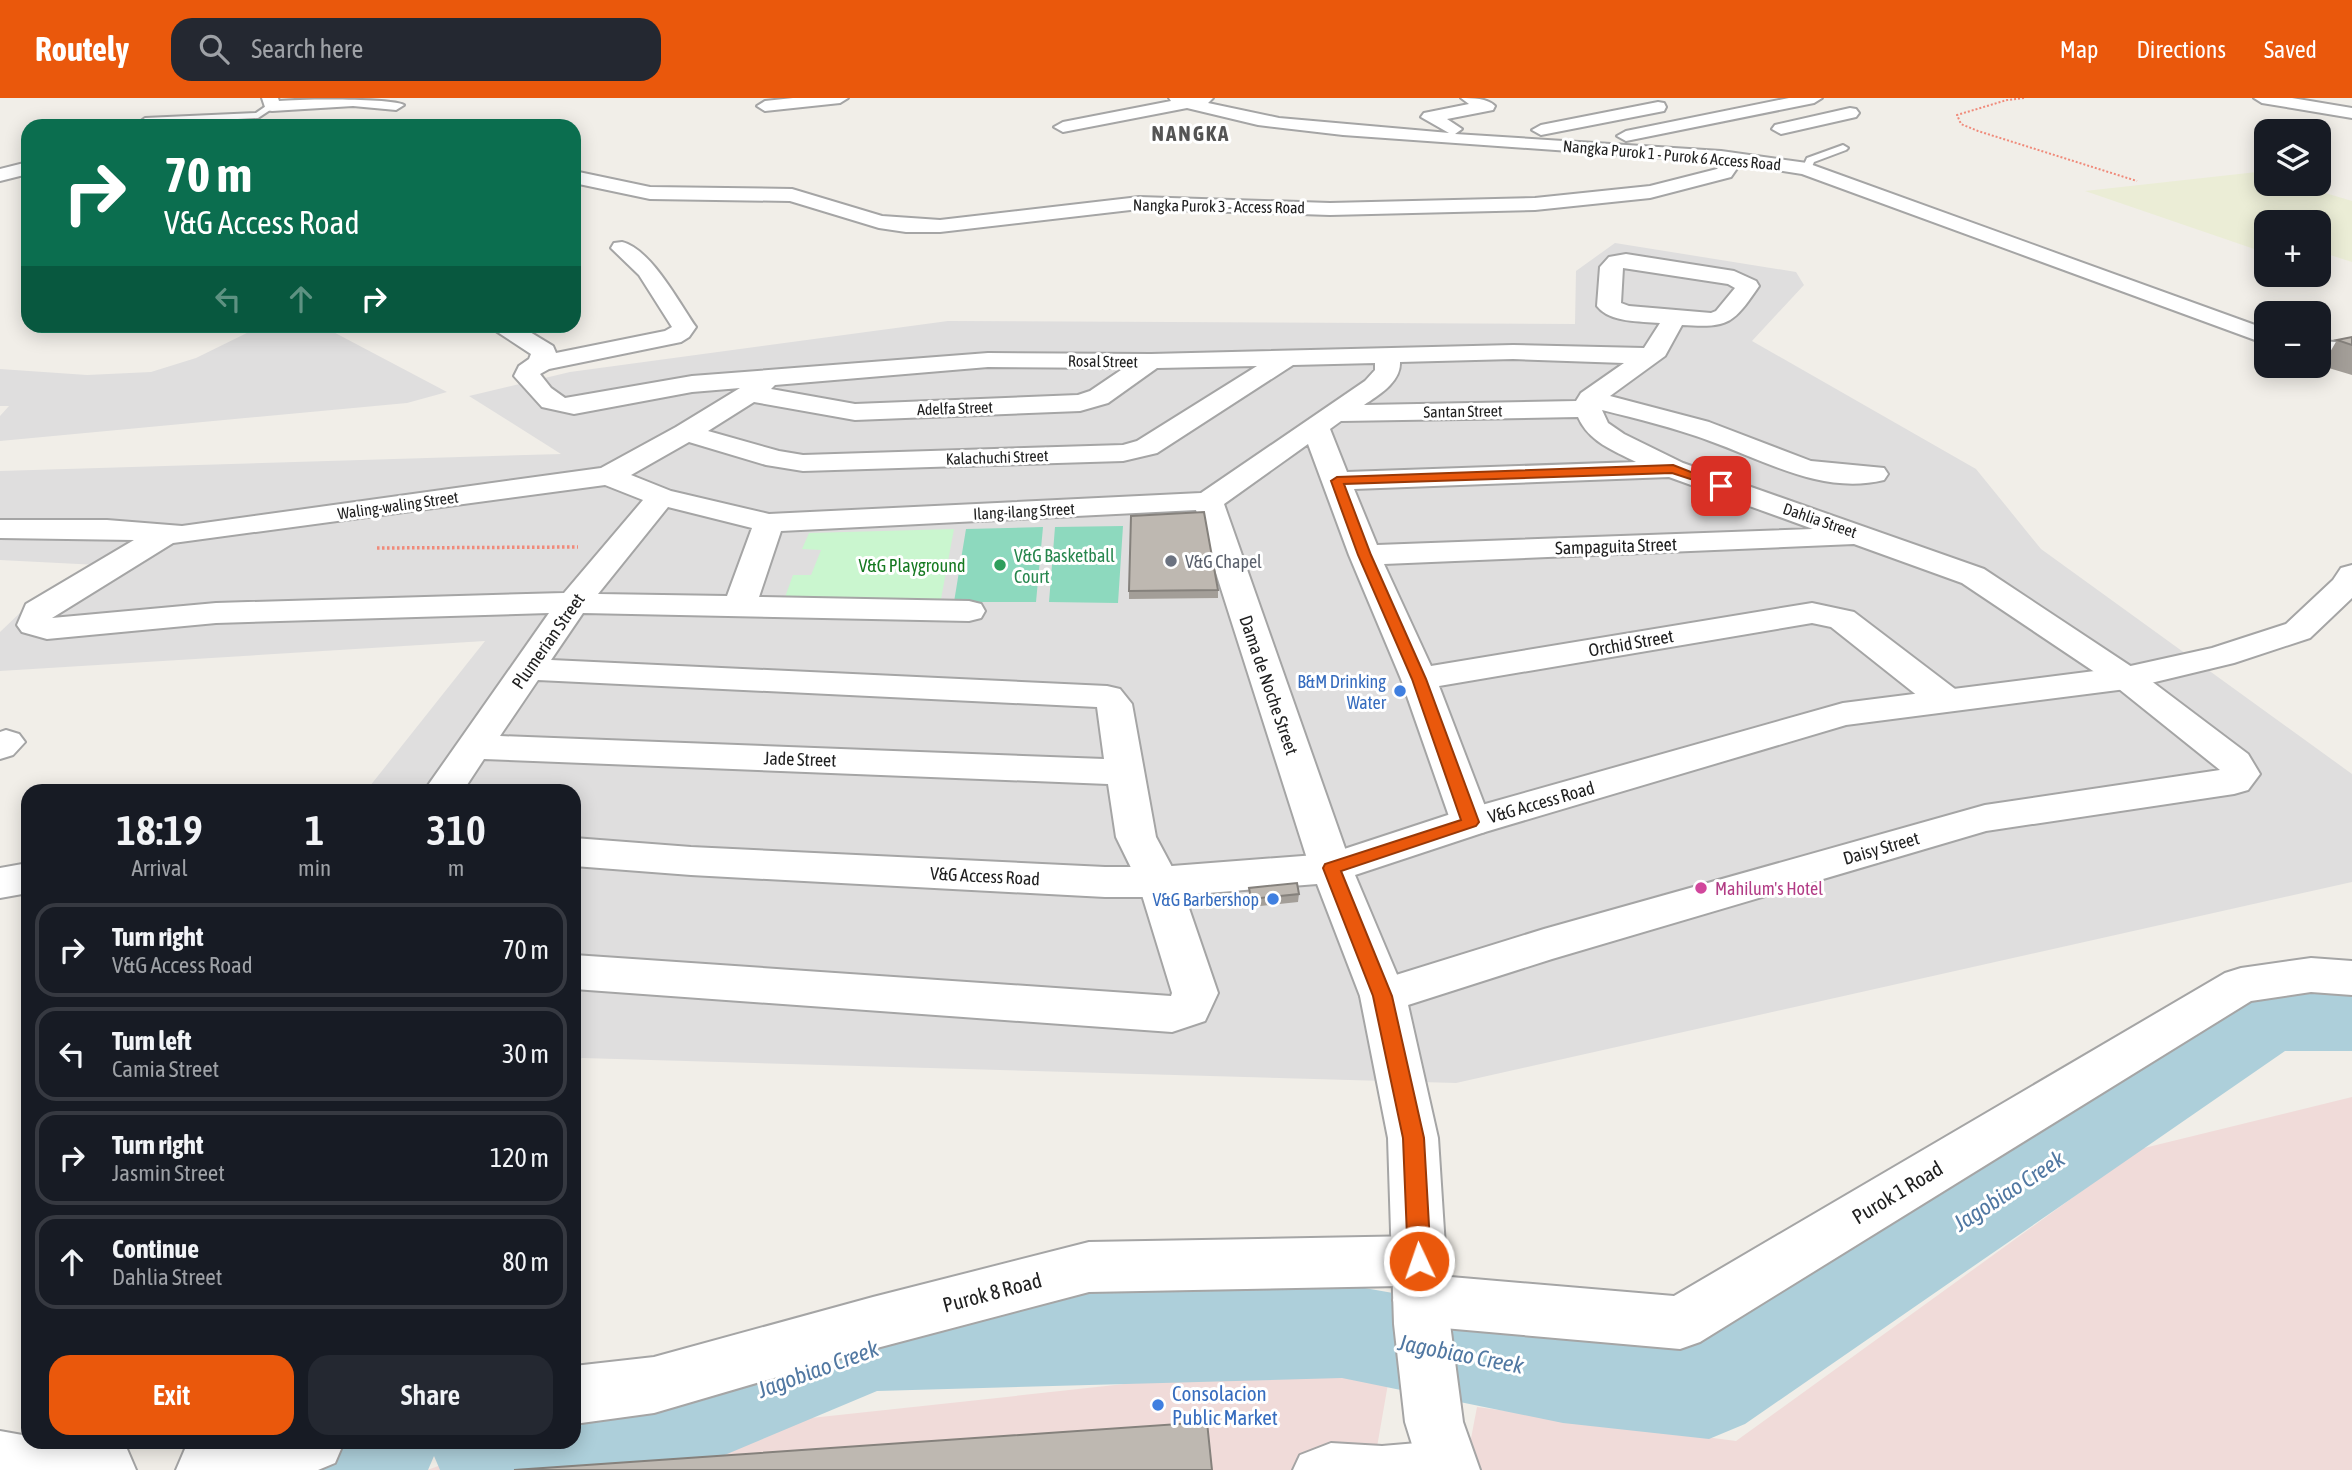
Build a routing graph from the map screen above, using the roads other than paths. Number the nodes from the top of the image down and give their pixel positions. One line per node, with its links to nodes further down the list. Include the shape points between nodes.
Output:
1 (840, 98): 11 (street)
2 (1210, 98): 7 (street)
3 (1469, 98): 17 (street, via 1488,106 1430,117)
4 (1623, 98): 14 (street)
5 (1814, 98): 23 (street)
6 (2262, 98): 13 (street)
7 (1183, 100): 16 (street); 18 (street, Nangka Purok 1 - Purok 6 Access Road, via 1238,118)
8 (271, 102): 10 (street); 15 (lane, via 258,115)
9 (1678, 103): 19 (street, via 1513,135)
10 (396, 105)
11 (765, 106)
12 (1850, 113): 20 (street)
13 (2352, 113)
14 (1533, 115)
15 (183, 119)
16 (1063, 127)
17 (1455, 129): 19 (street); 21 (street)
18 (1361, 132): 21 (street, Nangka Purok 1 - Purok 6 Access Road); 22 (street)
19 (1493, 132): 21 (street, Nangka Purok 1 - Purok 6 Access Road); 23 (street, Nangka Purok 1 - Purok 6 Access Road)
20 (1762, 133)
21 (1427, 137)
22 (1303, 143)
23 (1576, 146): 25 (street, Nangka Purok 1 - Purok 6 Access Road, via 1703,156)
24 (1843, 148): 26 (lane, via 1810,160)
25 (1735, 149): 26 (street, Nangka Purok 1 - Purok 6 Access Road); 31 (street, Nangka Purok 3 - Access Road, via 1724,173 1650,192 1535,204 1330,209 1139,203 906,226)
26 (1807, 169): 33 (street, Nangka Purok 1 - Purok 6 Access Road)
27 (21, 170): 28 (street)
28 (0, 175)
29 (581, 178): 31 (street, Nangka Purok 3 - Access Road, via 650,193)
30 (827, 186): 31 (street)
31 (793, 195)
32 (622, 248): 44 (street, via 647,271 684,327 681,332)
33 (2028, 249): 34 (street); 37 (street, Nangka Purok 1 - Purok 6 Access Road)
34 (2005, 261)
35 (1674, 318): 35 (street, via 1625,313 1609,306 1611,267 1626,261 1734,278 1748,286 1720,318); 41 (street, via 1657,351)
36 (515, 333): 44 (street, via 544,351)
37 (2254, 333)
38 (2331, 348): 39 (street)
39 (2352, 349)
40 (1387, 354): 41 (street, Rosal Street); 42 (street, Rosal Street); 47 (street, via 1388,371)
41 (1649, 356): 46 (street)
42 (1285, 359): 43 (street, Rosal Street); 48 (street, Kalachuchi Street, via 1147,447 1123,453 803,463)
43 (1151, 361): 45 (street, Rosal Street, via 988,360); 45 (street, Adelfa Street, via 1099,397 1080,403 855,412 828,409)
44 (541, 363): 45 (street, Rosal Street, via 527,376 549,402 560,406 692,384)
45 (759, 385): 48 (street, Waling-waling Street)
46 (1589, 404): 47 (street, Santan Street); 49 (street, Dahlia Street, via 1596,427); 50 (street, Santan Street, via 1701,429 1823,474)
47 (1327, 421): 52 (street); 54 (street)
48 (686, 433): 51 (street, Waling-waling Street)
49 (1673, 469): 52 (street); 58 (street, Dahlia Street)
50 (1874, 474)
51 (608, 476): 53 (street, Ilang-ilang Street); 57 (street, Waling-waling Street)
52 (1337, 481): 59 (street)
53 (661, 497): 55 (street, Ilang-ilang Street); 61 (street, Plumerian Street)
54 (1208, 501): 55 (street, Ilang-ilang Street); 73 (street, Dama de Noche Street)
55 (769, 523): 62 (street)
56 (0, 529): 57 (street, Waling-waling Street, via 107,529)
57 (165, 535): 61 (street, via 38,611 34,625 47,629 216,613)
58 (1868, 537): 59 (street, Sampaguita Street); 65 (street, Dahlia Street, via 1973,576)
59 (1365, 555): 66 (street)
60 (2352, 575): 65 (street, V&G Access Road, via 2298,631 2222,656)
61 (573, 603): 62 (street); 64 (street, Plumerian Street)
62 (739, 607): 63 (street)
63 (969, 611)
64 (527, 669): 68 (street, Plumerian Street); 69 (street, via 1107,697 1114,704)
65 (2126, 678): 67 (street, V&G Access Road); 79 (street, Daisy Street, via 2235,763 2241,774 2234,781 1985,818)
66 (1419, 679): 67 (street, Orchid Street, via 1812,613 1842,619); 71 (street)
67 (1946, 700): 71 (street, V&G Access Road, via 1843,714)
68 (475, 747): 69 (street, Jade Street); 70 (street, Plumerian Street)
69 (1125, 772): 75 (street, via 1136,837)
70 (448, 784)
71 (1471, 822): 73 (street, V&G Access Road)
72 (581, 853): 75 (street, V&G Access Road)
73 (1331, 868): 75 (street, V&G Access Road); 79 (street, Dama de Noche Street)
74 (21, 879): 76 (street)
75 (1159, 882): 77 (street, via 1195,993 1189,1008 1172,1014)
76 (0, 883)
77 (581, 972)
78 (2352, 978): 80 (street, Purok 1 Road, via 2311,975 2241,985 1680,1323)
79 (1383, 996): 80 (street, Dama de Noche Street, via 1413,1138)
80 (1421, 1295): 81 (street, Purok 8 Road, via 1088,1267 654,1385); 82 (street, Dama de Noche Street)
81 (581, 1394)
82 (1434, 1442): 87 (lane, via 1382,1461 1331,1458)
83 (287, 1449): 86 (street)
84 (14, 1466): 85 (street)
85 (106, 1470)
86 (206, 1470)
87 (1308, 1470)

